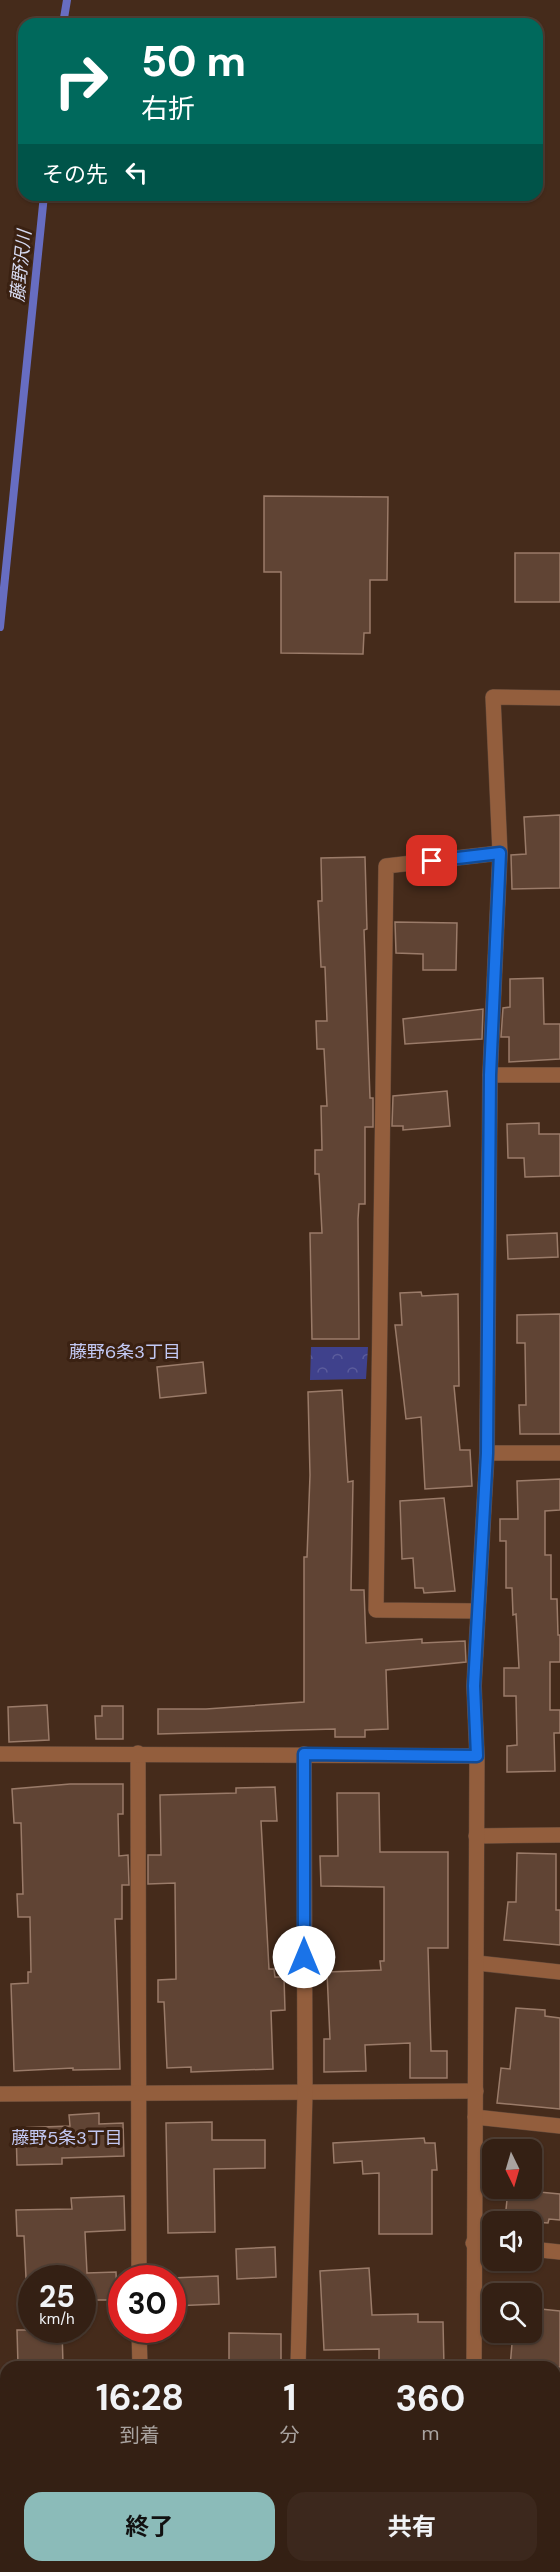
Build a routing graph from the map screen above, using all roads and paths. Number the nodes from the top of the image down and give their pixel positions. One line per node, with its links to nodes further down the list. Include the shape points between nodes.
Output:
1 (560, 698): 2 (street, via 493,697)
2 (500, 853): 3 (street); 7 (street, via 386,866 376,1610)
3 (490, 1075): 4 (street); 5 (street)
4 (560, 1075)
5 (487, 1453): 6 (street); 7 (street)
6 (560, 1453)
7 (478, 1611): 11 (street, via 474,1686)
8 (138, 1753): 9 (street); 10 (street); 19 (street)
9 (0, 1754)
10 (304, 1754): 11 (street); 17 (street)
11 (477, 1756): 13 (street)
12 (560, 1834): 13 (street)
13 (476, 1836): 14 (street)
14 (477, 1963): 15 (street); 16 (street)
15 (560, 1972)
16 (476, 2091): 17 (street); 20 (street)
17 (305, 2093): 19 (street); 29 (street)
18 (0, 2094): 19 (street)
19 (137, 2094): 26 (street)
20 (476, 2117): 21 (street); 22 (street)
21 (560, 2126)
22 (473, 2243): 23 (street); 30 (street)
23 (482, 2244)
24 (542, 2250): 25 (street)
25 (560, 2252)
26 (139, 2265)
27 (140, 2343): 28 (street)
28 (140, 2361)
29 (298, 2361)
30 (474, 2361)

